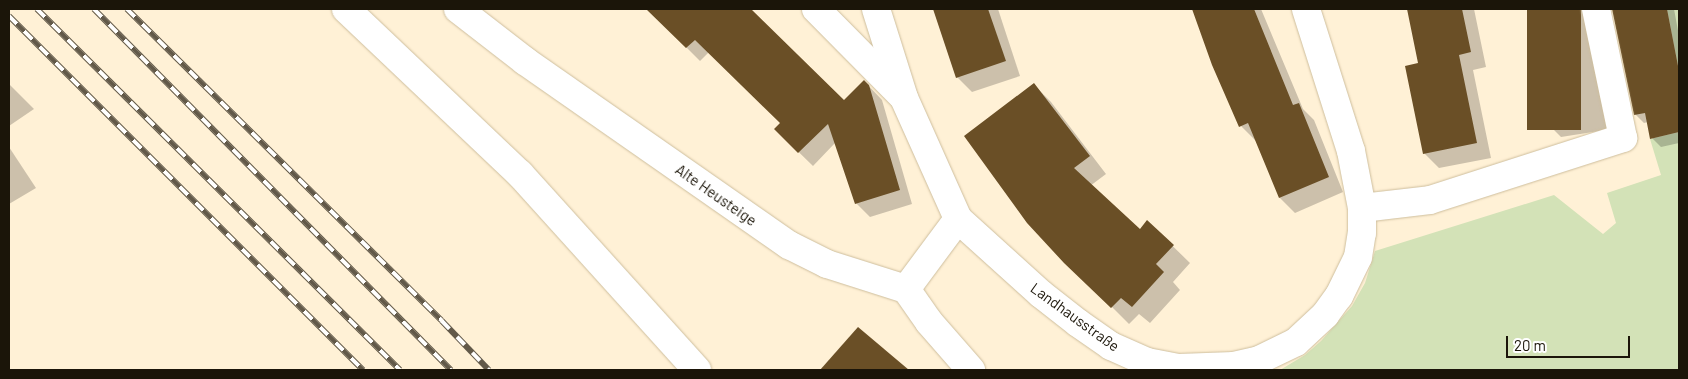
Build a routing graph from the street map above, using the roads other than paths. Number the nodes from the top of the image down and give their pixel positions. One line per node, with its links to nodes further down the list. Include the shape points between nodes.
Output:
1 (346, 9): 12 (street, via 520,174)
2 (458, 9): 10 (street, Alte Heusteige, via 525,61 789,245 826,264)
3 (816, 9): 7 (street)
4 (876, 9): 7 (street, Landhausstraße)
5 (1306, 9): 8 (street, Landhausstraße, via 1351,151)
6 (1596, 9): 8 (street, via 1623,138 1430,200)
7 (904, 98): 9 (street, Landhausstraße)
8 (1362, 208): 11 (street, Landhausstraße, via 1358,257 1350,276 1325,314 1296,342 1259,360 1234,366)
9 (958, 219): 10 (street); 11 (street, Landhausstraße, via 1078,323 1111,346)
10 (906, 289): 13 (street, via 928,322)
11 (1150, 366)
12 (697, 370)
13 (971, 370)

